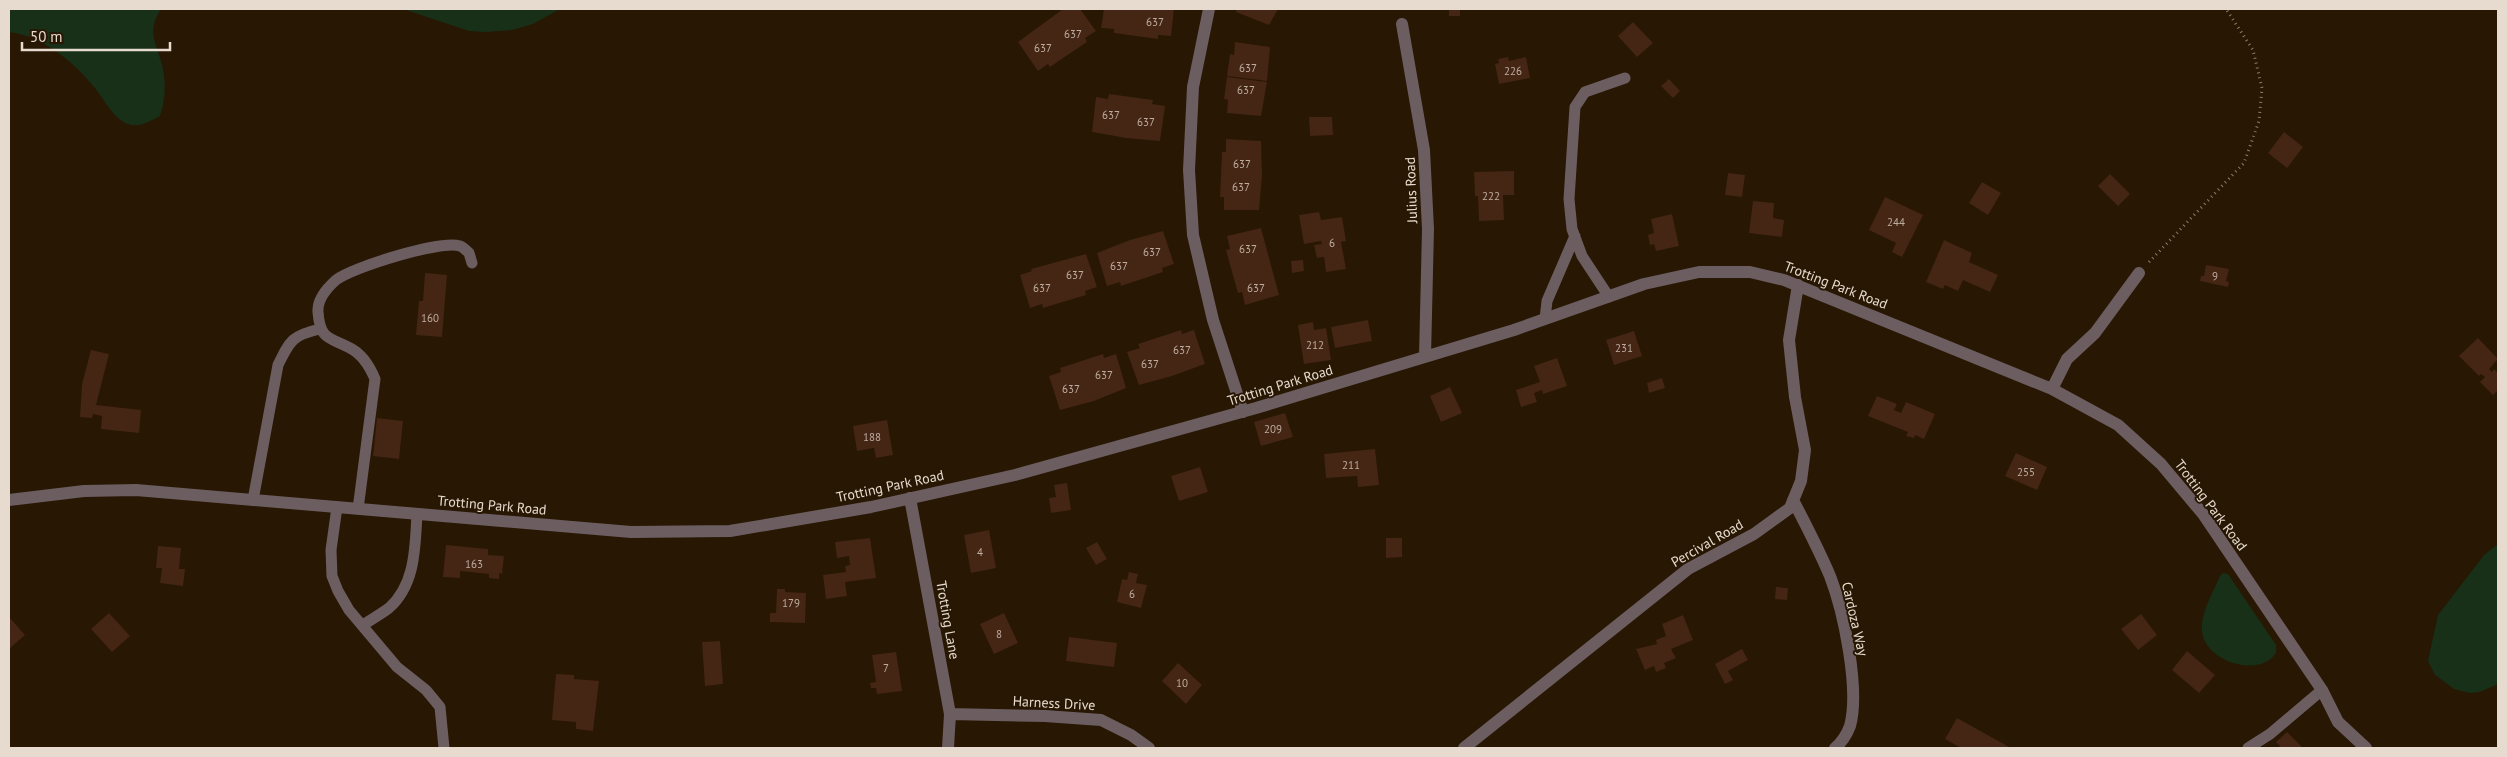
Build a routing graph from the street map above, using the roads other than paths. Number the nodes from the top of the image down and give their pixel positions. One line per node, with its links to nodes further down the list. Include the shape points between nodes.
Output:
1 (1209, 9): 13 (street, via 1193,87 1189,170 1193,235 1213,320)
2 (1402, 24): 11 (street, Julius Road, via 1424,150 1428,229)
3 (1625, 78): 4 (lane, via 1586,92 1575,108 1569,199)
4 (1575, 236): 8 (lane, via 1582,256); 9 (lane, via 1547,301)
5 (472, 263): 10 (lane, via 469,253 460,246 438,247 359,268 338,279 323,293 318,309)
6 (2138, 274): 12 (street, via 2095,332 2067,359)
7 (1798, 285): 8 (street, Trotting Park Road, via 1750,272 1699,272 1644,284); 12 (street, Trotting Park Road); 17 (street, Percival Road, via 1789,340 1794,398 1805,450 1801,481)
8 (1609, 296): 9 (street, Trotting Park Road)
9 (1545, 319): 11 (street, Trotting Park Road)
10 (320, 329): 16 (lane, via 298,334 278,365); 19 (lane, via 328,339 351,348 370,366 375,380)
11 (1426, 357): 13 (street, Trotting Park Road)
12 (2052, 389): 22 (street, Trotting Park Road, via 2118,426 2161,464 2203,514)
13 (1243, 412): 14 (street, Trotting Park Road, via 1016,475)
14 (910, 498): 20 (street, Trotting Park Road, via 730,531 631,532); 23 (street, Trotting Lane)
15 (9, 500): 16 (street, Trotting Park Road, via 84,491 136,490)
16 (253, 500): 18 (street, Trotting Park Road)
17 (1793, 500): 27 (street, Percival Road, via 1790,508 1754,534 1688,569); 28 (street, Cardoza Way, via 1830,578 1844,626 1854,700 1849,729)
18 (337, 507): 19 (street, Trotting Park Road); 21 (lane, via 331,550 332,576 349,610)
19 (358, 509): 20 (street, Trotting Park Road)
20 (417, 514): 21 (lane, via 409,577 390,607)
21 (363, 625): 24 (lane, via 397,667 426,690 440,707)
22 (2322, 690): 29 (lane, via 2270,734); 30 (street, Trotting Park Road, via 2338,722)
23 (950, 714): 25 (street, Trotting Lane); 26 (street, Harness Drive, via 1101,720)
24 (444, 748)
25 (948, 748)
26 (1149, 748)
27 (1464, 748)
28 (1835, 748)
29 (2248, 748)
30 (2366, 748)

